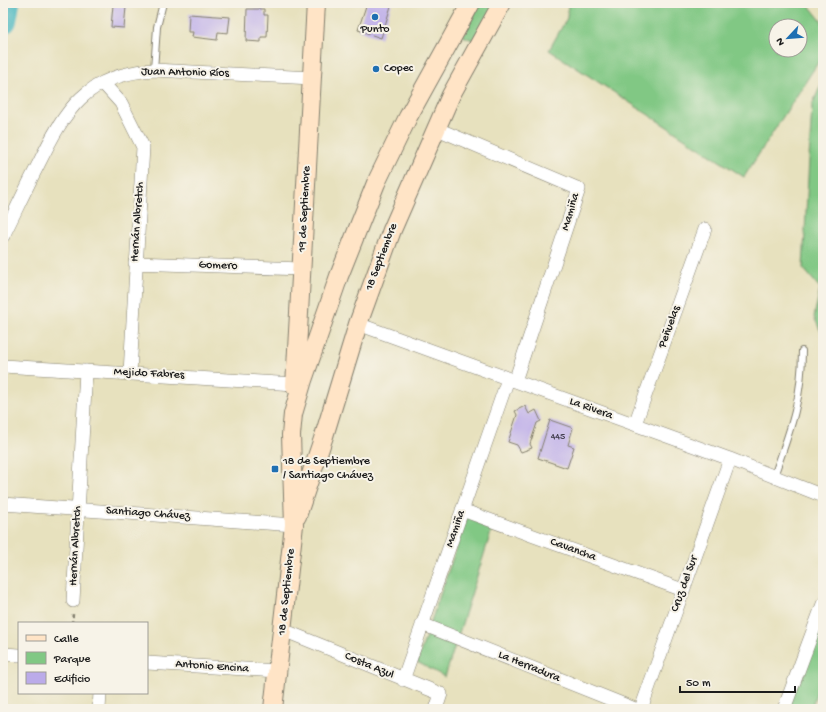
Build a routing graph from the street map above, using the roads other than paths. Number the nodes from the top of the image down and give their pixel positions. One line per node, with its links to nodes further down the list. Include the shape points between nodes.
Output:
1 (163, 3): 5 (lane, via 157,27)
2 (316, 3): 6 (main road, 19 de Septiembre)
3 (470, 3): 20 (main road, via 376,183 339,276)
4 (502, 3): 8 (main road, 18 Septiembre, via 469,60)
5 (154, 70): 6 (street, Juan Antonio Ríos); 7 (street, Juan Antonio Ríos, via 129,73)
6 (312, 78): 12 (main road, 19 de Septiembre)
7 (103, 83): 10 (street, Juan Antonio Ríos, via 83,96 59,123); 11 (street, Hernán Albretch, via 121,103 143,147)
8 (435, 128): 13 (main road, 18 Septiembre, via 392,230); 18 (street, Mamiña, via 579,189)
9 (705, 229): 21 (street, Peñuelas)
10 (3, 236)
11 (135, 263): 12 (street, Gomero); 17 (street, Hernán Albretch)
12 (301, 269): 19 (main road, 19 de Septiembre)
13 (358, 324): 18 (street, La Rivera); 28 (main road, 18 Septiembre)
14 (802, 352): 23 (lane, via 795,415)
15 (3, 366): 16 (street, Mejido Fabres)
16 (86, 371): 17 (street, Mejido Fabres); 26 (street, Hernán Albretch)
17 (130, 373): 19 (street, Mejido Fabres)
18 (511, 380): 21 (street, La Rivera); 27 (street, Mamiña)
19 (295, 384): 20 (main road, 19 de Septiembre)
20 (293, 414): 28 (main road, 18 de Septiembre, via 291,475)
21 (635, 424): 22 (street, La Rivera)
22 (730, 459): 23 (street, La Rivera); 29 (street, Cruz del Sur)
23 (774, 476): 24 (street, La Rivera)
24 (823, 496)
25 (3, 504): 26 (street, Santiago Chávez)
26 (78, 509): 28 (street, Santiago Chávez); 30 (street, Hernán Albretch)
27 (462, 510): 29 (street, Cavancha); 32 (street, Mamiña)
28 (294, 525): 33 (main road, 18 de Septiembre)
29 (683, 590): 44 (street, Cruz del Sur)
30 (73, 601)
31 (823, 604): 45 (street)
32 (422, 624): 38 (street, Mamiña); 43 (street, La Herradura)
33 (283, 630): 37 (main road, 18 de Septiembre); 38 (street, Costa Azul)
34 (3, 654): 35 (street)
35 (18, 655)
36 (148, 663): 37 (street, Antonio Encina)
37 (278, 671): 41 (main road, 18 de Septiembre)
38 (403, 680): 42 (street, Costa Azul, via 441,694)
39 (100, 694): 40 (street)
40 (99, 709)
41 (274, 709)
42 (436, 709)
43 (635, 709)
44 (641, 709)
45 (784, 709)

